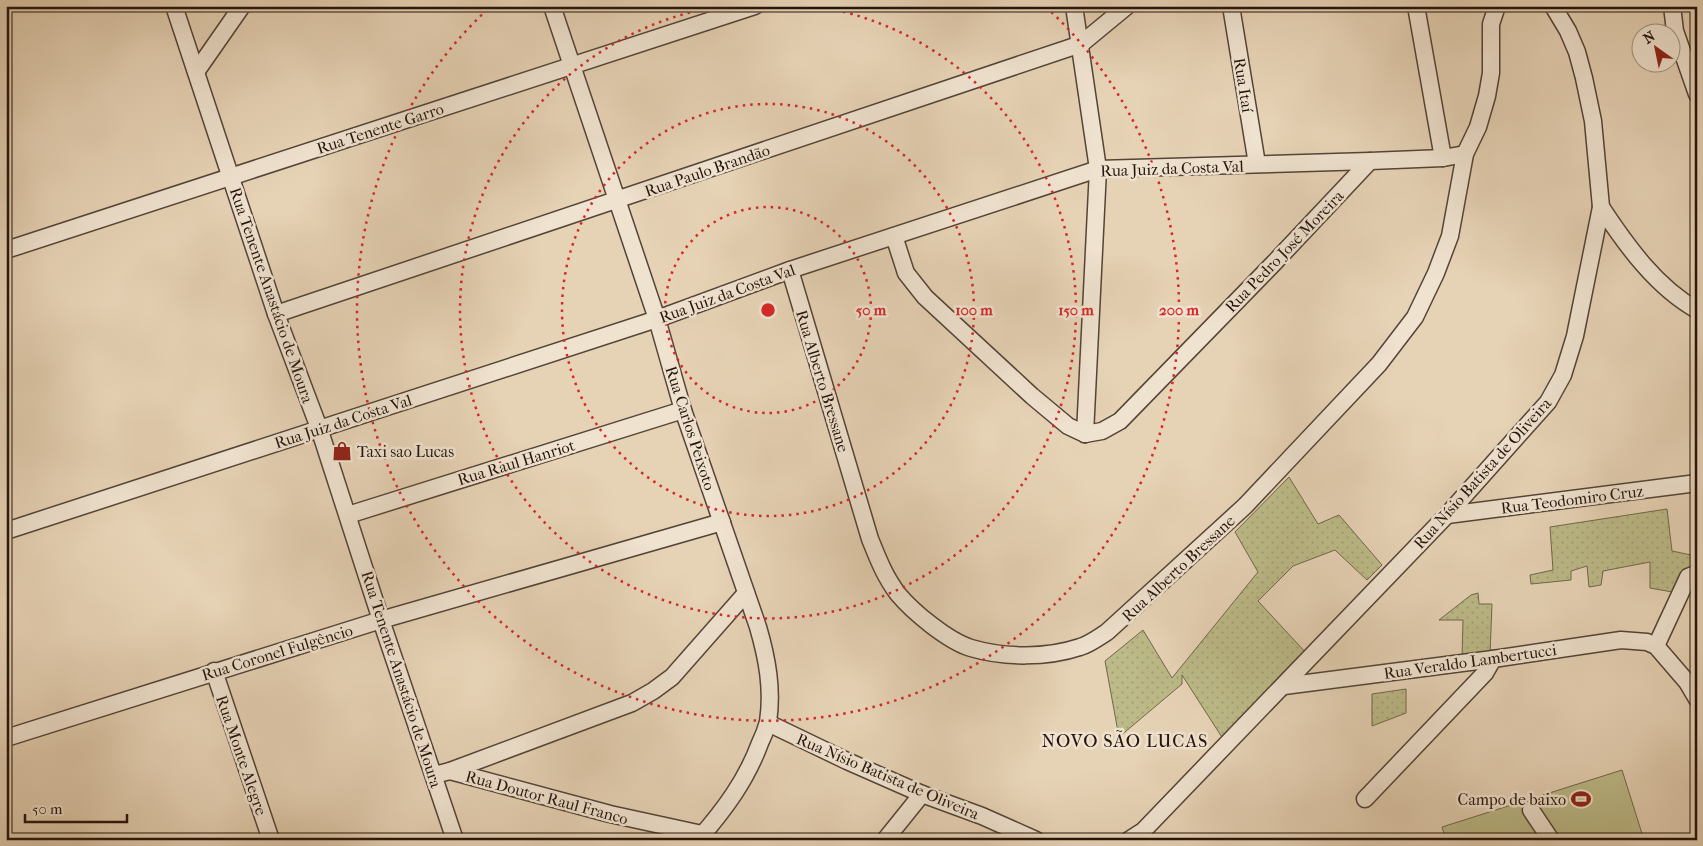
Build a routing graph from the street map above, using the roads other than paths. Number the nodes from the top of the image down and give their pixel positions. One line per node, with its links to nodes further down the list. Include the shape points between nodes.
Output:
1 (174, 6): 14 (street, Rua Tenente Anastácio de Moura)
2 (242, 6): 14 (street)
3 (552, 6): 13 (street, Rua Carlos Peixoto)
4 (755, 6): 13 (street, Rua Tenente Garro)
5 (1074, 6): 12 (street)
6 (1128, 6): 12 (street, Rua Paulo Brandão)
7 (1231, 6): 19 (street, Rua Itaí)
8 (1416, 6): 17 (street)
9 (1497, 6): 16 (street, Rua Alberto Bressane, via 1491,24 1491,73 1487,96 1478,127)
10 (1553, 6): 23 (street, Rua Nísio Batista de Oliveira, via 1568,31 1584,78 1593,121)
11 (1672, 6): 15 (street, via 1675,31)
12 (1081, 44): 20 (street); 22 (street, Rua Paulo Brandão)
13 (573, 65): 21 (street, Rua Tenente Garro); 22 (street, Rua Carlos Peixoto)
14 (196, 72): 21 (street, Rua Tenente Anastácio de Moura)
15 (1697, 94)
16 (1465, 154): 17 (street, Rua Juiz da Costa Val); 26 (street, Rua Alberto Bressane, via 1450,236 1436,273 1415,317 1380,364 1245,506 1107,632 1083,646 1056,654 1001,653 970,648 922,618 898,594 882,569 870,539)
17 (1444, 158): 18 (street, Rua Juiz da Costa Val)
18 (1370, 161): 19 (street, Rua Juiz da Costa Val); 32 (street, Rua Pedro José Moreira, via 1120,421 1102,431)
19 (1257, 164): 20 (street, Rua Juiz da Costa Val)
20 (1098, 169): 24 (street, Rua Juiz da Costa Val); 32 (street)
21 (230, 176): 25 (street, Rua Tenente Garro); 28 (street, Rua Tenente Anastácio de Moura)
22 (617, 200): 28 (street, Rua Paulo Brandão); 29 (street, Rua Carlos Peixoto)
23 (1601, 207): 27 (street, via 1617,232 1661,284); 35 (street, Rua Nísio Batista de Oliveira, via 1575,336 1563,375 1548,402)
24 (894, 236): 26 (street, Rua Juiz da Costa Val); 32 (street, via 906,273 926,297 1032,396 1068,426)
25 (6, 250)
26 (790, 270): 29 (street, Rua Juiz da Costa Val)
27 (1697, 310)
28 (276, 314): 31 (street, Rua Tenente Anastácio de Moura)
29 (658, 319): 30 (street, Rua Carlos Peixoto); 31 (street, Rua Juiz da Costa Val)
30 (683, 410): 34 (street, Rua Raul Hanriot); 36 (street, Rua Carlos Peixoto)
31 (319, 428): 34 (street, Rua Tenente Anastácio de Moura); 37 (street, Rua Juiz da Costa Val)
32 (1085, 434)
33 (1697, 483): 35 (street, Rua Teodomiro Cruz)
34 (348, 515): 40 (street, Rua Tenente Anastácio de Moura)
35 (1447, 515): 44 (street, Rua Nísio Batista de Oliveira)
36 (722, 522): 39 (street, Rua Carlos Peixoto); 40 (street, Rua Coronel Fulgêncio)
37 (6, 531)
38 (1697, 578): 41 (street, via 1693,575 1688,578)
39 (746, 593): 46 (street, Rua Carlos Peixoto, via 766,658 770,691); 48 (street, via 672,677 653,692 632,703)
40 (381, 620): 43 (street, Rua Coronel Fulgêncio); 48 (street, Rua Tenente Anastácio de Moura)
41 (1656, 646): 42 (street, Rua Veraldo Lambertucci, via 1621,640); 45 (street)
42 (1493, 659): 44 (street, Rua Veraldo Lambertucci); 50 (street, via 1485,673)
43 (214, 671): 47 (street, Rua Coronel Fulgêncio); 53 (street, Rua Monte Alegre)
44 (1284, 686): 57 (street, Rua Nísio Batista de Oliveira, via 1143,831)
45 (1697, 699)
46 (768, 723): 49 (street, Rua Nísio Batista de Oliveira); 52 (street, Rua Carlos Peixoto, via 742,783)
47 (6, 738)
48 (442, 773): 52 (street, Rua Doutor Raul Franco); 54 (street, Rua Tenente Anastácio de Moura)
49 (922, 794): 55 (street); 56 (street, Rua Nísio Batista de Oliveira)
50 (1365, 799)
51 (1531, 810): 58 (street)
52 (700, 837)
53 (271, 840)
54 (456, 840)
55 (885, 840)
56 (1036, 840)
57 (1129, 840)
58 (1551, 840)

